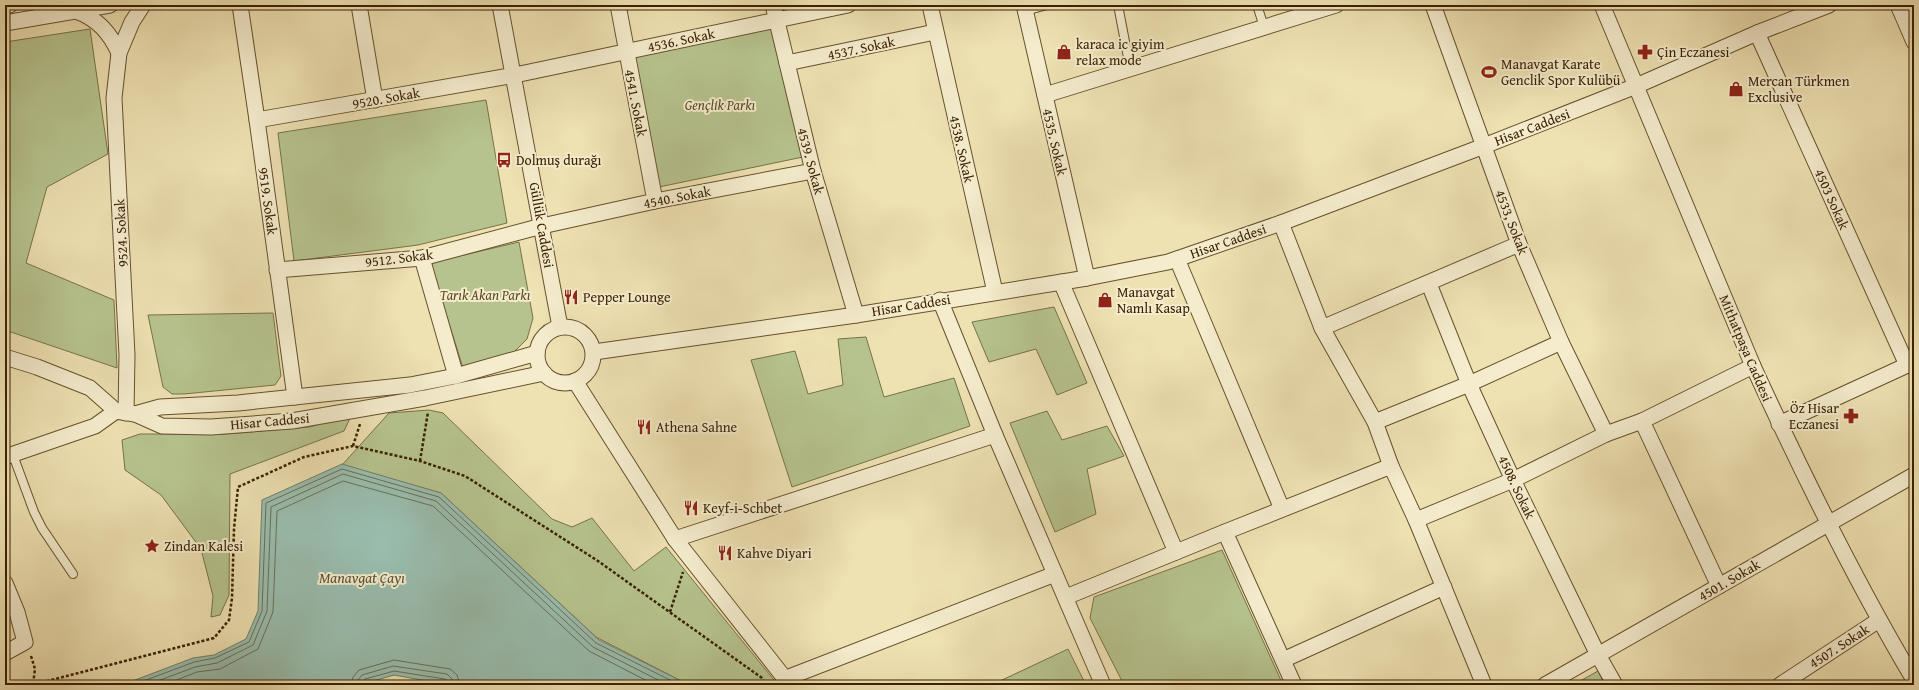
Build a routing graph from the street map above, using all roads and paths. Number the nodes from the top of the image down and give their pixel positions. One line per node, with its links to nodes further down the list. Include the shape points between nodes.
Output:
1 (10, 5): 19 (street)
2 (110, 5): 21 (street)
3 (143, 5): 29 (street, 9524. Sokak, via 132,22)
4 (240, 5): 36 (street, 9519. Sokak)
5 (359, 5): 35 (street)
6 (500, 5): 32 (street, Güllük Caddesi)
7 (618, 5): 28 (street, 4541. Sokak)
8 (773, 5): 22 (street, 4539. Sokak)
9 (848, 5): 22 (street, 4536. Sokak)
10 (930, 5): 25 (street, 4538. Sokak)
11 (1047, 5): 20 (lane)
12 (1118, 5): 31 (lane)
13 (1257, 5): 24 (lane)
14 (1336, 5): 24 (street)
15 (1433, 5): 37 (street, 4533, Sokak)
16 (1602, 5): 33 (street, Mithatpaşa Caddesi)
17 (1829, 5): 26 (street, Hisar Caddesi)
18 (1898, 5): 27 (street)
19 (5, 6)
20 (1025, 8): 34 (street, 4535. Sokak)
21 (76, 11): 23 (street); 29 (street, via 101,24 113,39)
22 (776, 20): 28 (street, 4536. Sokak); 30 (street, 4539. Sokak)
23 (5, 23)
24 (1264, 27): 31 (street)
25 (936, 32): 30 (street, 4537. Sokak); 49 (street, 4538. Sokak)
26 (1757, 33): 33 (street, Hisar Caddesi); 58 (street, 4503 Sokak)
27 (1914, 42)
28 (626, 52): 32 (street, 4536. Sokak); 39 (street, 4541. Sokak)
29 (119, 53): 67 (street, 9524. Sokak, via 114,98 127,355)
30 (786, 64): 38 (street, 4539. Sokak)
31 (1130, 68): 34 (street)
32 (514, 75): 35 (street, 9520. Sokak); 41 (street, Güllük Caddesi)
33 (1636, 86): 37 (street, Hisar Caddesi); 59 (street, Mithatpaşa Caddesi)
34 (1044, 95): 46 (street, 4535. Sokak)
35 (375, 100): 36 (street, 9520. Sokak)
36 (258, 120): 45 (street, 9519. Sokak)
37 (1484, 146): 40 (street, Hisar Caddesi); 42 (street, 4533, Sokak)
38 (813, 171): 39 (street, 4540. Sokak); 51 (street, 4539. Sokak)
39 (655, 201): 41 (street, 4540. Sokak)
40 (1281, 223): 44 (street, Hisar Caddesi); 53 (street)
41 (542, 226): 43 (street, 9512. Sokak); 52 (street, Güllük Caddesi)
42 (1520, 244): 48 (street); 54 (street, 4533, Sokak)
43 (422, 258): 45 (street, 9512. Sokak); 61 (street)
44 (1177, 259): 46 (street, Hisar Caddesi); 79 (street)
45 (277, 270): 64 (street, 9519. Sokak)
46 (1087, 278): 47 (street, Hisar Caddesi)
47 (1061, 282): 49 (street, Hisar Caddesi); 84 (street)
48 (1429, 284): 53 (street); 63 (street, 4508. Sokak)
49 (995, 292): 50 (street, Hisar Caddesi)
50 (940, 300): 51 (street, Hisar Caddesi); 72 (street)
51 (856, 315): 55 (street, Hisar Caddesi)
52 (560, 327): 55 (street, via 582,331 591,342); 56 (street, via 547,333)
53 (1322, 328): 69 (street)
54 (1560, 342): 63 (street); 71 (street, 4533, Sokak)
55 (594, 352): 62 (street, via 589,371)
56 (537, 353): 60 (street); 61 (street)
57 (5, 357): 67 (street, Hisar Caddesi, via 90,388)
58 (1911, 363): 70 (street)
59 (1753, 366): 68 (street); 70 (street, Mithatpaşa Caddesi)
60 (544, 373): 62 (street, via 556,382); 65 (street, Hisar Caddesi)
61 (456, 376): 64 (street, via 410,385)
62 (575, 381): 83 (street)
63 (1469, 384): 69 (street); 78 (street, 4508. Sokak)
64 (295, 397): 67 (street, via 160,407)
65 (430, 397): 66 (street, Hisar Caddesi); 75 (path)
66 (358, 410): 67 (street, Hisar Caddesi, via 292,422 210,427 162,426); 73 (path, via 360,424)
67 (125, 413): 74 (street)
68 (1642, 421): 71 (street); 89 (street)
69 (1375, 422): 76 (street)
70 (1779, 424): 81 (street, Mithatpaşa Caddesi)
71 (1606, 434): 78 (street)
72 (994, 435): 83 (street); 87 (street)
73 (353, 446): 75 (path); 100 (path, via 304,457 238,487 233,592 229,620 214,638)
74 (9, 456): 86 (lane, via 42,528)
75 (420, 461): 92 (path, via 465,476 598,561)
76 (1392, 466): 79 (street); 80 (street)
77 (1914, 475): 81 (street, 4501. Sokak)
78 (1513, 480): 80 (street); 96 (street, 4508. Sokak)
79 (1282, 509): 82 (street)
80 (1416, 520): 90 (street)
81 (1829, 523): 89 (street, 4501. Sokak); 93 (street, Mithatpaşa Caddesi)
82 (1225, 532): 84 (street); 97 (street)
83 (675, 539): 85 (street)
84 (1176, 552): 91 (street)
85 (688, 556): 92 (path); 99 (street)
86 (73, 574)
87 (1055, 574): 91 (street); 99 (street)
88 (5, 583): 94 (street, via 17,612)
89 (1719, 586): 96 (street, 4501. Sokak)
90 (1444, 587): 97 (street); 104 (street)
91 (1066, 598): 102 (street)
92 (670, 612): 101 (path, via 762,678)
93 (1878, 620): 98 (street, Mithatpaşa Caddesi); 107 (street, 4507. Sokak)
94 (25, 642): 95 (street); 100 (path, via 35,669)
95 (5, 653)
96 (1598, 655): 105 (street, 4501. Sokak); 106 (street, 4508. Sokak)
97 (1283, 660): 103 (street)
98 (1914, 680)
99 (787, 682)
100 (33, 685)
101 (766, 685)
102 (1104, 685)
103 (1294, 685)
104 (1484, 685)
105 (1545, 685)
106 (1615, 685)
107 (1780, 685)

